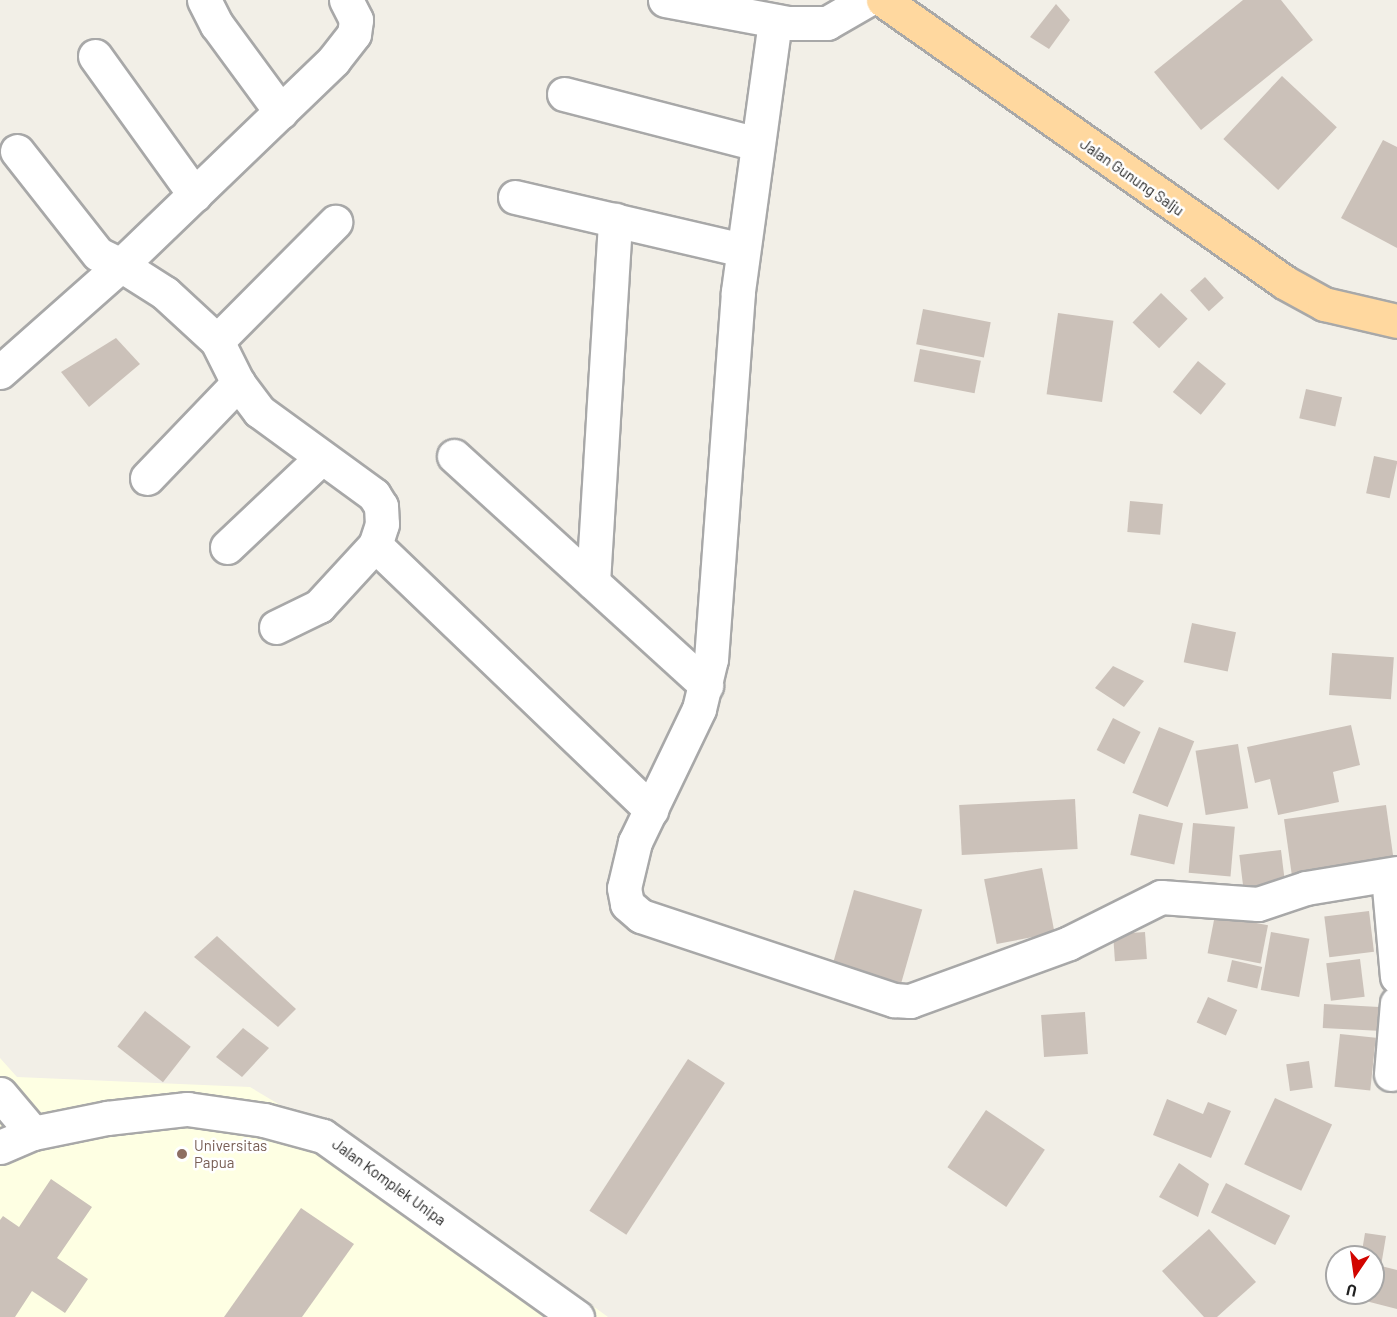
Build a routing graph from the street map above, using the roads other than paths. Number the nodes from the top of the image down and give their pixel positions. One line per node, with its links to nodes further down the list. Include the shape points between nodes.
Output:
1 (204, 0): 9 (street, via 217,25)
2 (346, 0): 9 (street, via 356,20 354,34 334,60)
3 (665, 0): 6 (street)
4 (867, 0): 6 (street, via 827,22)
5 (883, 0): 18 (main road, Jalan Gunung Salju, via 1284,282 1324,304)
6 (775, 21): 10 (street)
7 (94, 56): 12 (street)
8 (564, 94): 10 (street)
9 (281, 111): 12 (street)
10 (758, 144): 16 (street)
11 (17, 152): 17 (street, via 98,254)
12 (195, 195): 17 (street)
13 (515, 197): 14 (street)
14 (615, 220): 16 (street); 27 (street)
15 (335, 222): 19 (street)
16 (743, 250): 29 (street)
17 (121, 265): 19 (street, via 165,293); 20 (street)
18 (1397, 321)
19 (217, 341): 21 (street)
20 (4, 358)
21 (238, 383): 23 (street, via 259,411); 24 (street)
22 (454, 456): 27 (street)
23 (321, 458): 25 (street, via 374,495 381,506 382,524); 26 (street)
24 (147, 478)
25 (375, 545): 28 (street, via 319,606); 30 (street)
26 (227, 547)
27 (593, 582): 29 (street)
28 (276, 627)
29 (706, 685): 30 (street, via 677,760)
30 (651, 810): 31 (street, via 628,863 624,888 627,904 641,916 894,1000 931,994 1069,943 1161,897 1258,904 1306,888)
31 (1392, 874): 32 (street)
32 (1397, 977)
33 (1397, 1003): 34 (street)
34 (1391, 1074)
35 (0, 1094): 36 (street)
36 (33, 1133): 37 (street, Jalan Komplek Unipa); 38 (street, Jalan Komplek Unipa, via 107,1118 187,1109 264,1120 323,1136)
37 (0, 1147)
38 (577, 1317)

